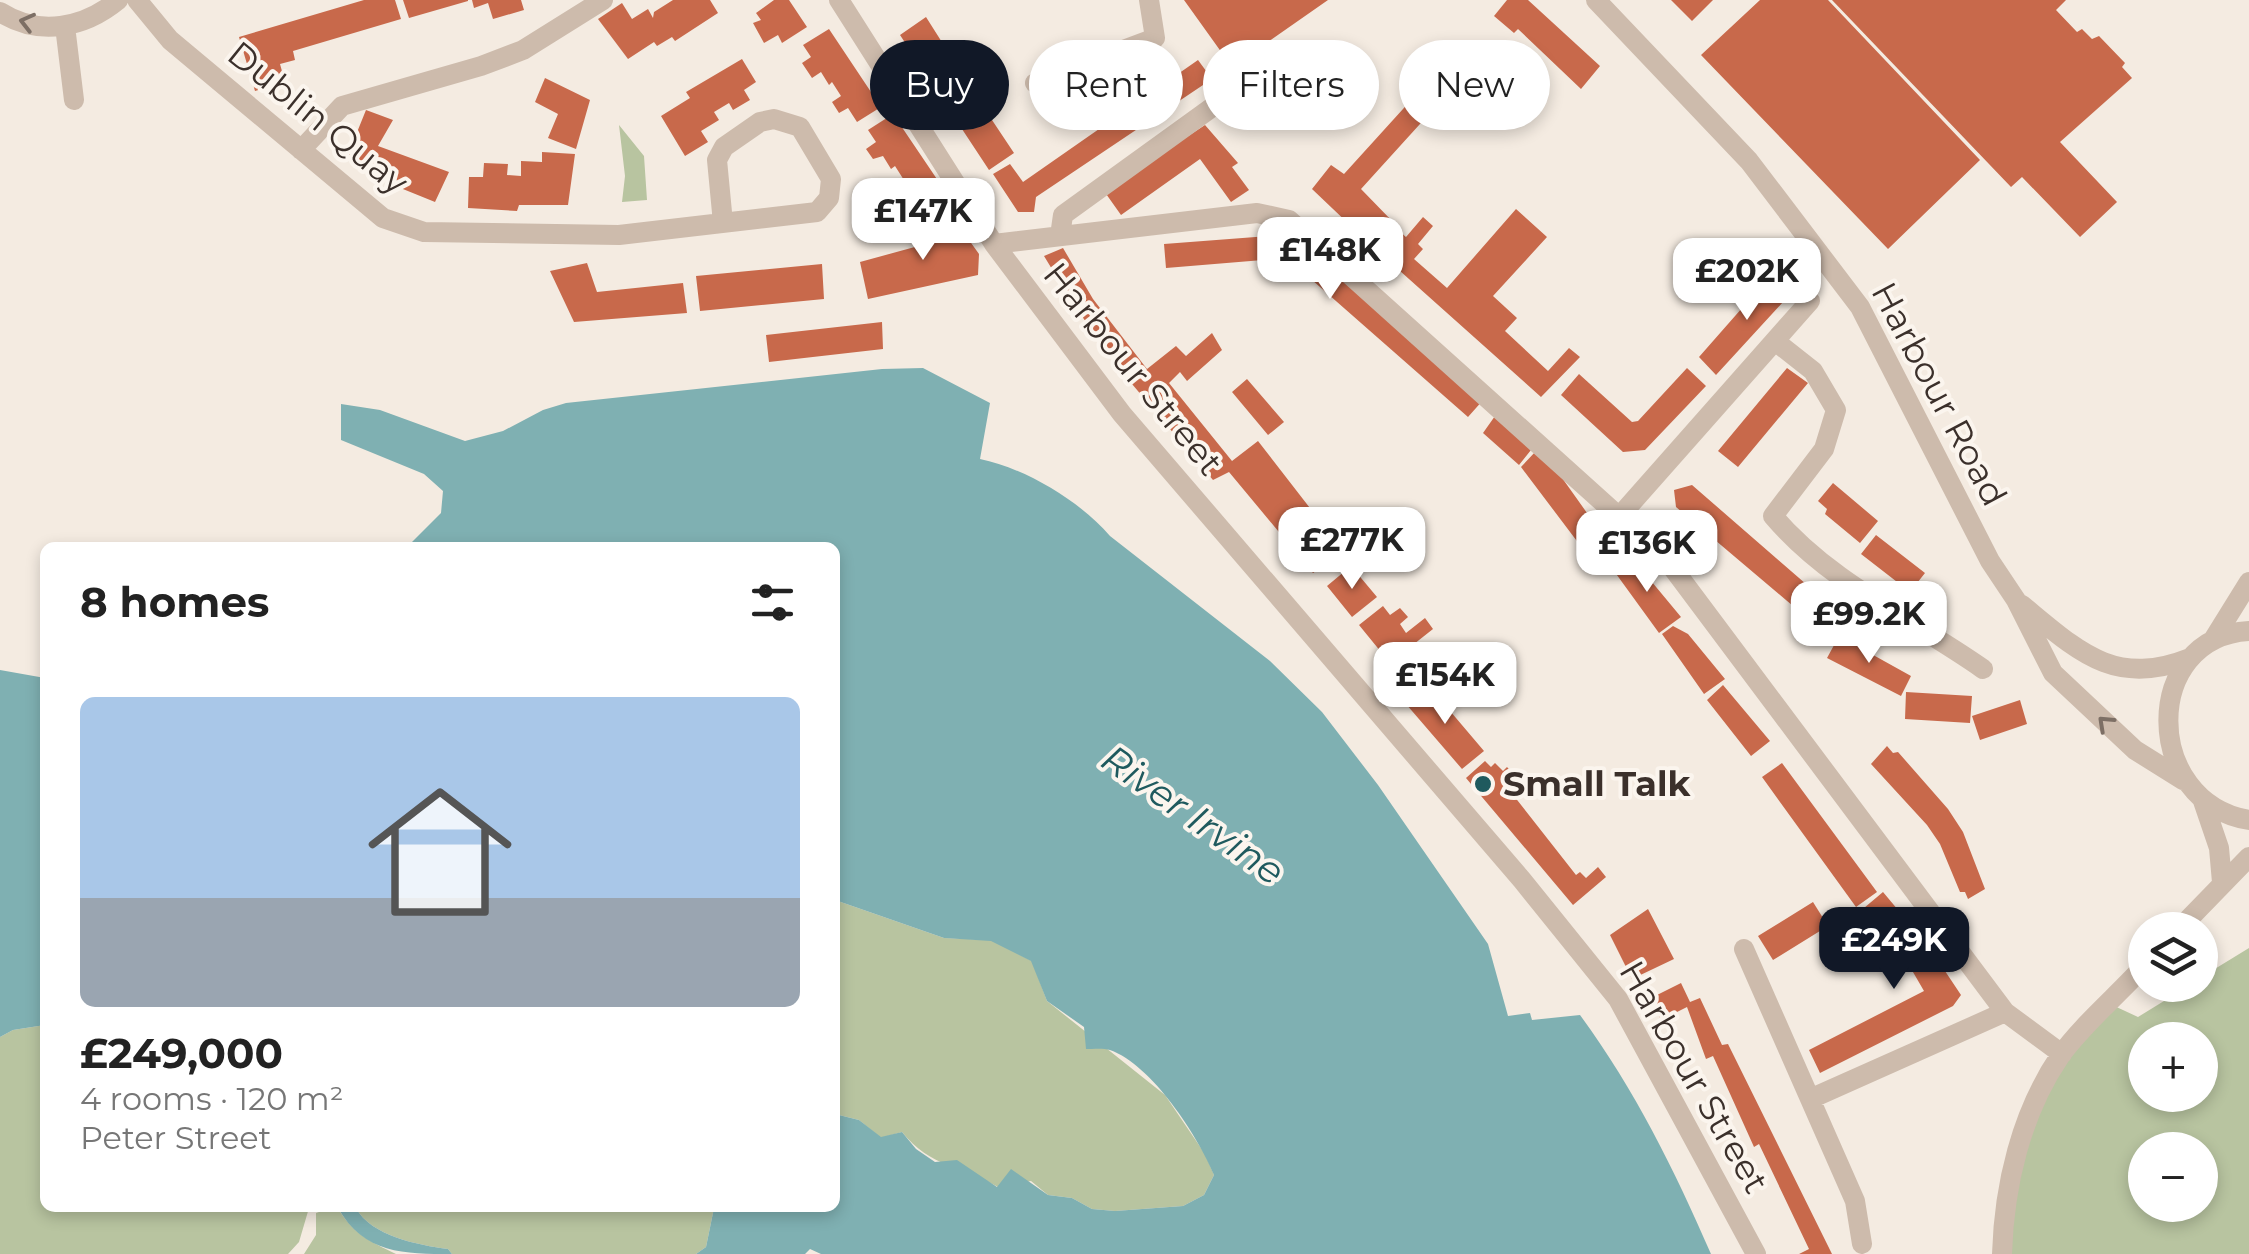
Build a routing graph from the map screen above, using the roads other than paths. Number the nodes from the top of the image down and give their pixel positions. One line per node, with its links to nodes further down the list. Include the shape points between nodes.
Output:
1 (118, 0): 8 (street, via 99,16)
2 (137, 0): 12 (street, Dublin Quay, via 170,40)
3 (603, 0): 12 (street, via 522,50 342,106)
4 (839, 0): 15 (street, Harbour Street)
5 (1149, 0): 9 (street, via 1155,38)
6 (1596, 0): 20 (street, Harbour Road, via 1749,161 1860,307)
7 (0, 12): 8 (street, one-way to 7, via 30,26)
8 (64, 26): 10 (street)
9 (1150, 40)
10 (74, 100)
11 (1203, 114): 14 (street, via 1077,202 1063,214)
12 (301, 150): 13 (street, Dublin Quay, via 383,218 424,232 619,235)
13 (723, 223): 13 (street, Dublin Quay, via 716,179 724,147 760,122 800,127 831,179 830,198 817,212)
14 (1060, 236): 15 (street); 18 (street, via 1256,213 1289,220)
15 (994, 244): 37 (street, Harbour Street, via 1122,414 1618,999)
16 (1810, 301): 17 (street)
17 (1775, 341): 18 (street); 24 (street, via 1814,371 1836,410 1824,448 1774,516 1799,546 1850,586)
18 (1619, 517): 33 (street, via 1666,559)
19 (2249, 582): 22 (street)
20 (2016, 600): 23 (street, Harbour Road, via 2102,664 2123,670); 25 (street, Harbour Road, one-way to 20, via 2134,750 2053,674)
21 (2249, 630): 22 (street)
22 (2212, 642): 23 (street)
23 (2194, 656): 25 (street, via 2169,700 2166,736)
24 (1983, 669)
25 (2183, 780): 26 (street)
26 (2203, 802): 27 (street); 29 (street)
27 (2249, 820)
28 (2249, 857): 29 (street)
29 (2222, 882): 30 (street)
30 (2194, 912)
31 (1744, 949): 35 (street)
32 (2128, 983): 34 (street)
33 (2004, 1012): 34 (street); 35 (street)
34 (2062, 1054): 38 (street, via 2023,1131)
35 (1810, 1099): 36 (street, via 1855,1201)
36 (1862, 1244)
37 (1756, 1254)
38 (2002, 1254)

